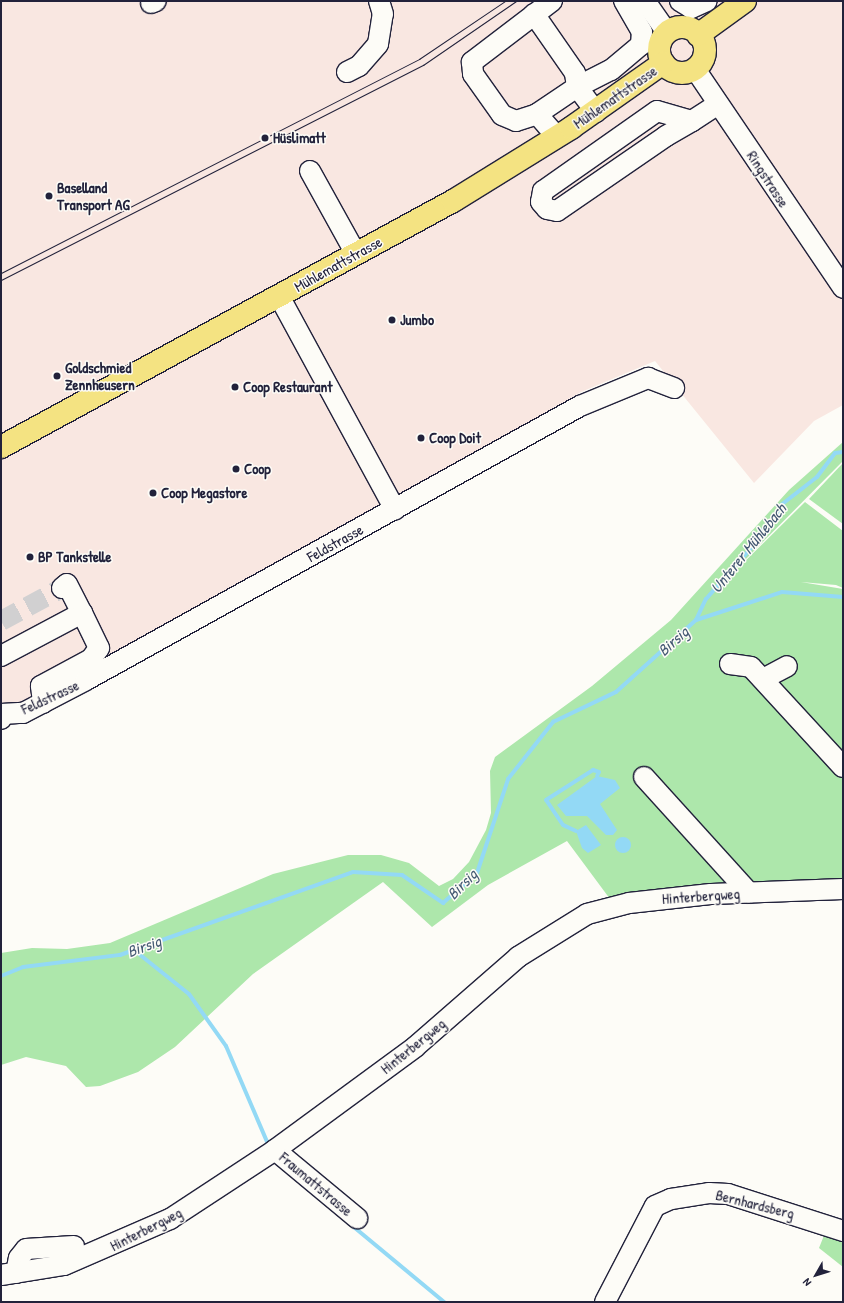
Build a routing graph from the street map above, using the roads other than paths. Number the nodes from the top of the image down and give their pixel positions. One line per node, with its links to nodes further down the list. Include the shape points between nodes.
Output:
1 (379, 1): 13 (street, via 383,14 378,44 359,66)
2 (552, 1): 8 (street)
3 (624, 1): 14 (street, via 642,32 641,45 611,70)
4 (645, 1): 9 (street)
5 (707, 1): 7 (street)
6 (745, 1): 10 (main road)
7 (684, 3)
8 (534, 14): 14 (street, via 575,73); 17 (street, via 472,62 473,74 502,115 516,121)
9 (667, 33): 10 (main road, via 683,28); 11 (main road, via 660,44)
10 (698, 35): 12 (main road, via 705,49 700,64)
11 (663, 63): 12 (main road, via 678,73); 16 (main road, Mühlemattstrasse)
12 (695, 69): 15 (street, Ringstrasse)
13 (347, 72)
14 (577, 87): 16 (street); 17 (street)
15 (718, 104): 18 (street); 22 (street, Ringstrasse)
16 (596, 112): 19 (main road, Mühlemattstrasse)
17 (537, 114): 19 (street)
18 (692, 121): 18 (street, via 556,210 548,209 541,202 543,191 658,111)
19 (558, 137): 21 (main road, Mühlemattstrasse, via 493,178)
20 (310, 171): 21 (street)
21 (356, 254): 23 (main road, Mühlemattstrasse)
22 (843, 288)
23 (279, 296): 25 (main road, Mühlemattstrasse); 26 (street)
24 (674, 388): 26 (street, Feldstrasse, via 648,378 625,385 580,406)
25 (1, 447)
26 (395, 510): 33 (street, Feldstrasse)
27 (62, 588): 28 (street, via 67,584)
28 (82, 613): 29 (street); 33 (street, via 100,648 91,659 41,686)
29 (1, 656)
30 (730, 664): 32 (street, via 752,667)
31 (787, 666): 32 (street)
32 (763, 679): 36 (street)
33 (44, 702): 34 (street, Feldstrasse, via 23,712)
34 (1, 713): 35 (street, Feldstrasse)
35 (1, 719)
36 (843, 766)
37 (644, 777): 39 (street)
38 (843, 889): 39 (street, Hinterbergweg)
39 (749, 893): 40 (street, Hinterbergweg, via 629,903 587,914 518,957 416,1047)
40 (275, 1150): 41 (street, Fraumattstrasse); 44 (street, Hinterbergweg, via 170,1219 129,1239 64,1265)
41 (357, 1218)
42 (843, 1230): 45 (street, Bernhardsberg, via 728,1194 709,1193 671,1199 655,1206)
43 (74, 1246): 44 (street, via 26,1249)
44 (9, 1274)
45 (605, 1302)

